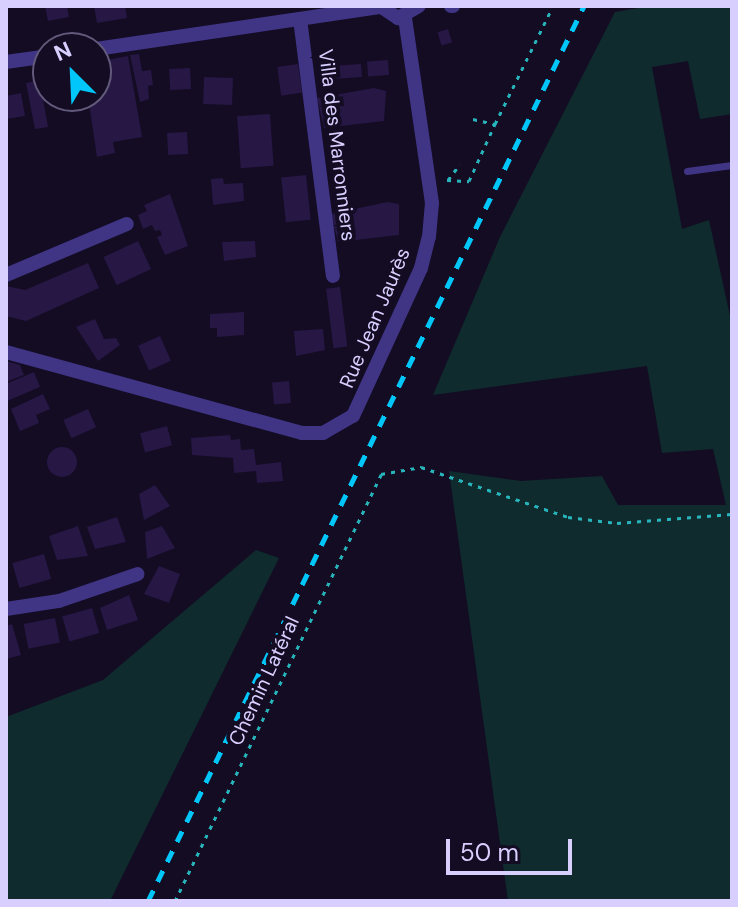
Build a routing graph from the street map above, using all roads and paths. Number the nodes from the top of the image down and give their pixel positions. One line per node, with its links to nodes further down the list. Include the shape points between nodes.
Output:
1 (381, 6): 4 (street, via 391,16); 5 (street)
2 (419, 6): 4 (street)
3 (553, 6): 10 (path)
4 (405, 17): 15 (street, Rue Jean Jaurès)
5 (300, 19): 6 (street); 18 (street, Villa des Marronniers)
6 (112, 47)
7 (32, 58): 8 (street)
8 (6, 62)
9 (473, 119): 10 (path)
10 (495, 124): 14 (path, via 469,181)
11 (460, 164): 14 (path)
12 (732, 165): 13 (lane)
13 (687, 171)
14 (447, 180): 15 (path)
15 (429, 188): 19 (street, Rue Jean Jaurès, via 429,237 421,268 353,416 323,433 302,433)
16 (127, 224): 17 (street)
17 (6, 275)
18 (333, 276)
19 (6, 352)
20 (732, 514): 23 (path, Chemin Latéral, via 593,520 553,512 421,467 381,474)
21 (138, 574): 22 (street, via 59,601)
22 (6, 609)
23 (175, 901)

